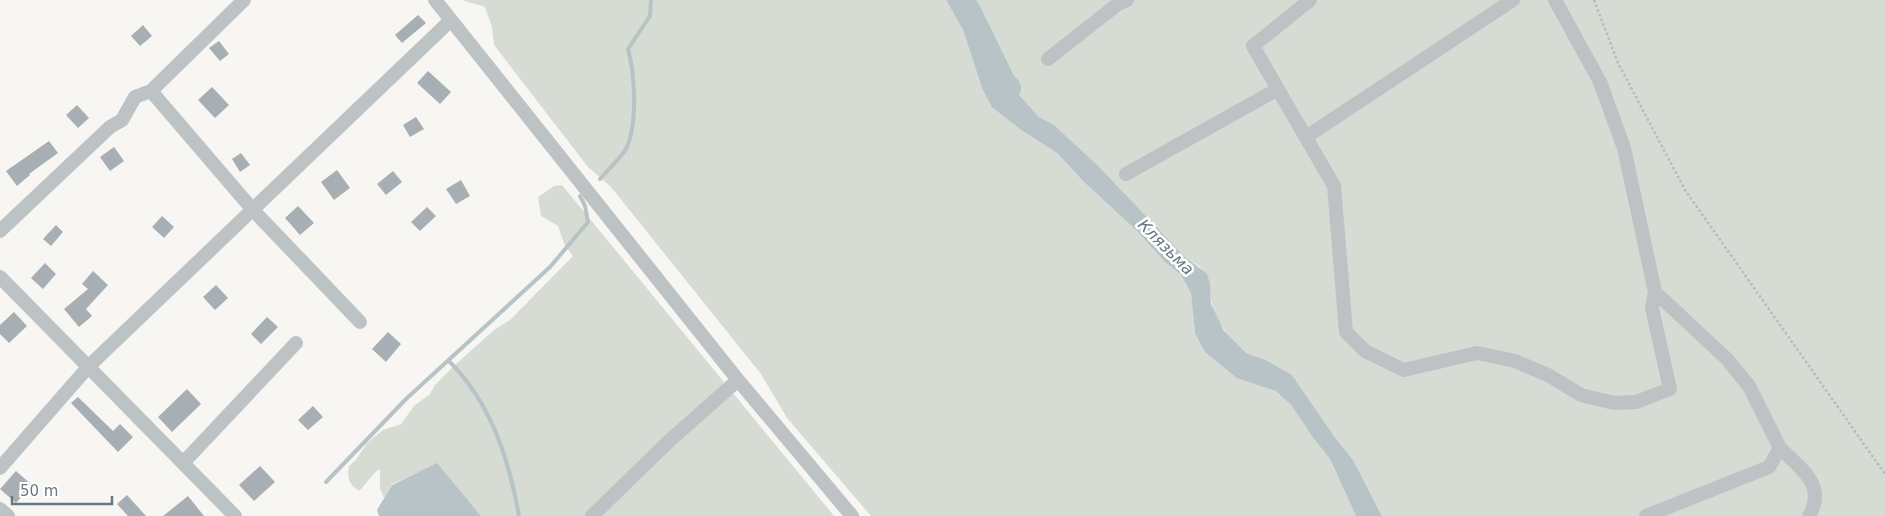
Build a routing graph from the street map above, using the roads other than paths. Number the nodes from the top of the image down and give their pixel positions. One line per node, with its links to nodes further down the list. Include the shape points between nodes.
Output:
1 (244, 0): 10 (street)
2 (435, 0): 7 (street)
3 (1127, 0): 8 (street)
4 (1310, 0): 9 (street, via 1253,46)
5 (1513, 0): 11 (street)
6 (1556, 0): 16 (street, via 1600,82 1624,148)
7 (452, 20): 13 (street); 20 (street)
8 (1048, 59)
9 (1278, 89): 11 (street); 12 (street)
10 (151, 91): 13 (street); 14 (street, via 135,97 122,120 110,127)
11 (1306, 137): 16 (street, via 1334,186 1346,332 1365,351 1404,370 1477,353 1515,361 1548,375 1581,395 1614,403 1636,402 1670,389 1652,308)
12 (1126, 174)
13 (254, 210): 17 (street); 19 (street)
14 (0, 231)
15 (0, 277): 19 (street)
16 (1655, 292): 21 (street, via 1727,360 1749,386)
17 (360, 322)
18 (296, 343): 22 (street)
19 (89, 366): 22 (street); 23 (street)
20 (738, 380): 27 (street); 28 (street)
21 (1780, 448): 29 (street, via 1769,467); 30 (street, via 1814,483 1817,503)
22 (183, 463): 26 (street)
23 (0, 468)
24 (0, 509): 25 (street)
25 (8, 516)
26 (235, 516)
27 (592, 516)
28 (852, 516)
29 (1646, 516)
30 (1809, 516)

